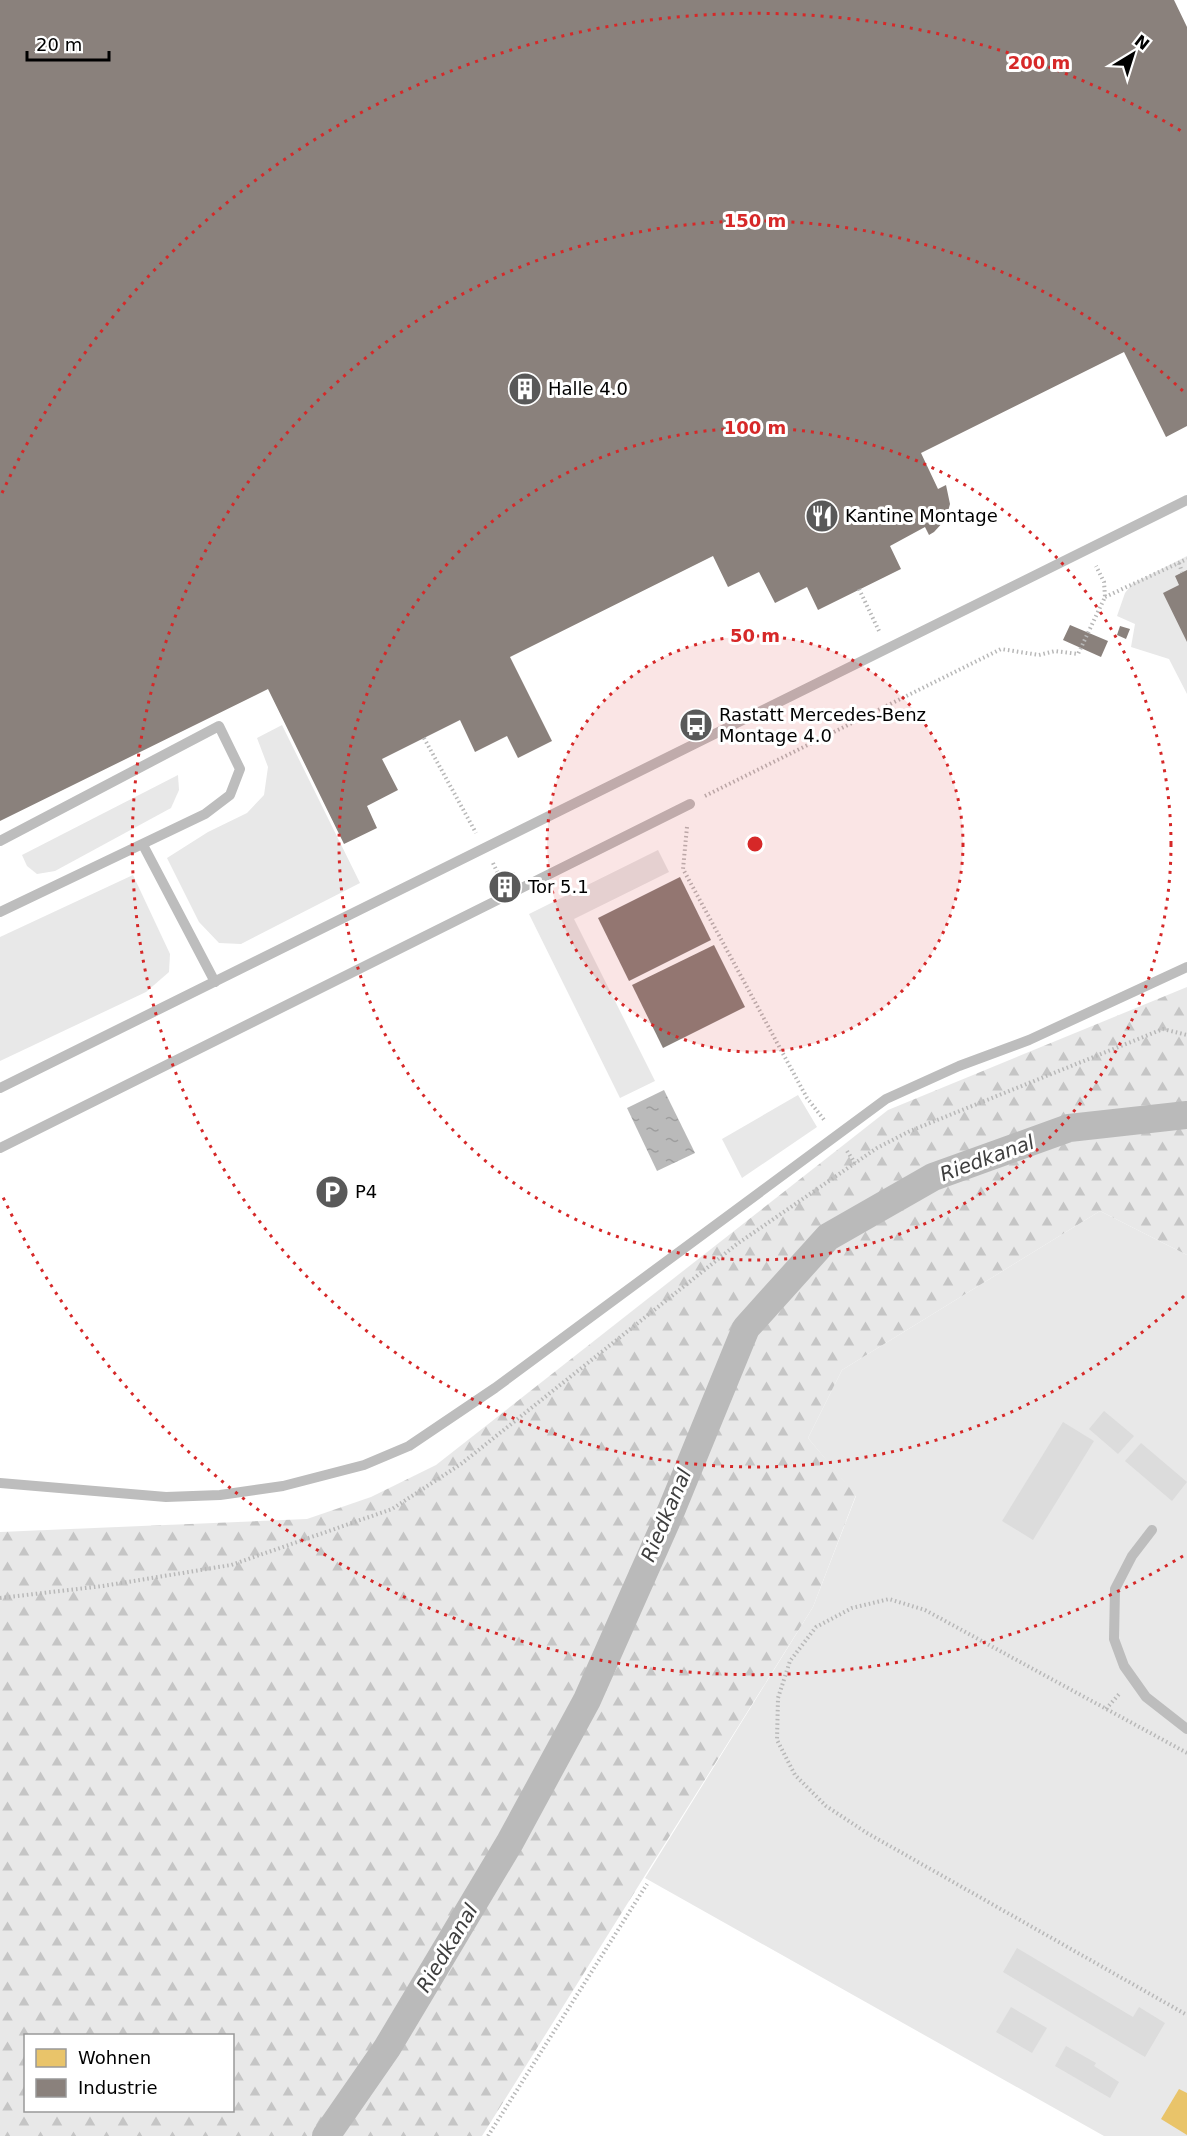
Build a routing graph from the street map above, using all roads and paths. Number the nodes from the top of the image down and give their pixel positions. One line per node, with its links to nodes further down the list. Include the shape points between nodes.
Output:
1 (1187, 500): 2 (lane)
2 (1087, 549): 7 (path, via 1104,582); 8 (lane)
3 (1187, 559): 4 (path)
4 (1179, 562): 5 (path); 7 (path)
5 (1182, 572)
6 (859, 590): 8 (path)
7 (1105, 597): 10 (path, via 1078,654 1055,651 1039,655 1001,649)
8 (887, 648): 13 (lane)
9 (424, 738): 13 (path)
10 (690, 804): 14 (lane); 20 (path, via 683,869 807,1098)
11 (0, 841): 12 (lane, via 219,726 240,770 230,795 205,814)
12 (143, 845): 15 (lane); 17 (lane)
13 (485, 848): 14 (path); 17 (lane)
14 (509, 894): 21 (lane)
15 (0, 912)
16 (1187, 966): 20 (lane, via 1029,1040 886,1099)
17 (215, 982): 19 (lane)
18 (1187, 1035): 22 (path, via 1163,1029 910,1131)
19 (0, 1088)
20 (836, 1136): 22 (path); 23 (lane, via 495,1388 409,1446 364,1465 282,1486 219,1495 165,1497)
21 (0, 1148)
22 (855, 1163): 25 (path, via 737,1244 461,1464 392,1509 231,1565)
23 (0, 1483)
24 (1152, 1530): 26 (lane, via 1132,1556 1115,1589 1114,1639 1124,1666 1146,1697)
25 (0, 1598)
26 (1187, 1729)
27 (1187, 1753): 29 (path, via 925,1610 889,1599 852,1608 816,1627 790,1661 778,1698 777,1740 795,1775 826,1806)
28 (647, 1884): 30 (path)
29 (1187, 2014)
30 (488, 2136)

